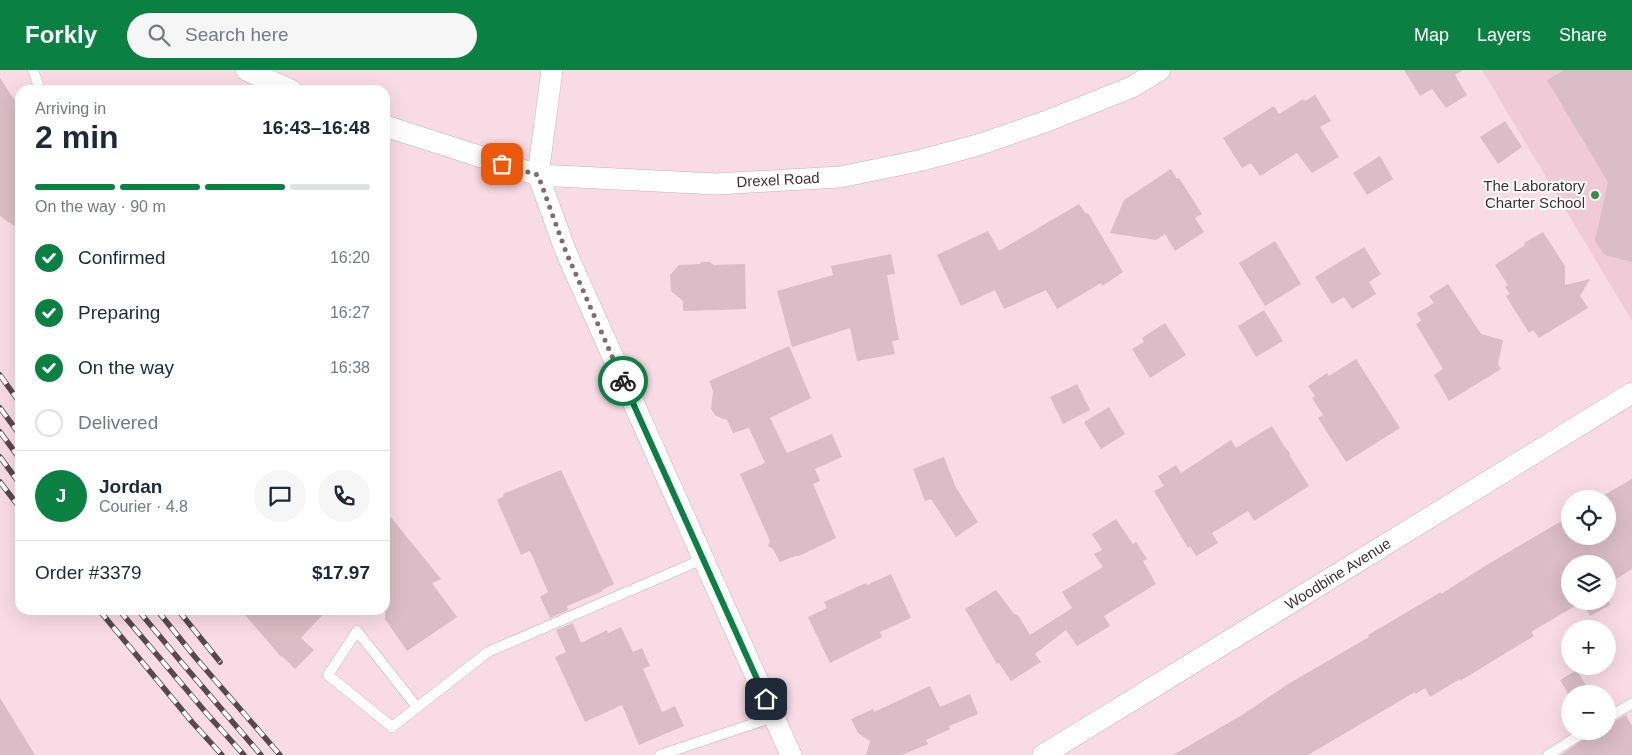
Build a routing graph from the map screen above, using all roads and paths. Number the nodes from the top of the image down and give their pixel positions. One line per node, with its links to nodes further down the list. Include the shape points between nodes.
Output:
1 (33, 70): 5 (lane)
2 (246, 70): 6 (street)
3 (552, 70): 8 (street)
4 (1160, 70): 8 (street, Drexel Road, via 1132,87 1047,121 918,161 840,177 716,184)
5 (38, 85)
6 (280, 85)
7 (390, 128): 8 (street, Drexel Road)
8 (538, 175): 10 (street, via 566,252)
9 (1632, 393): 18 (street, Woodbine Avenue)
10 (703, 559): 12 (lane, via 488,652); 14 (street)
11 (1632, 703): 13 (lane)
12 (417, 707): 12 (lane, via 392,727 328,675 357,631)
13 (1616, 713)
14 (774, 717): 16 (lane); 17 (street)
15 (1572, 740): 19 (lane)
16 (660, 755)
17 (791, 755)
18 (1043, 755)
19 (1548, 755)

